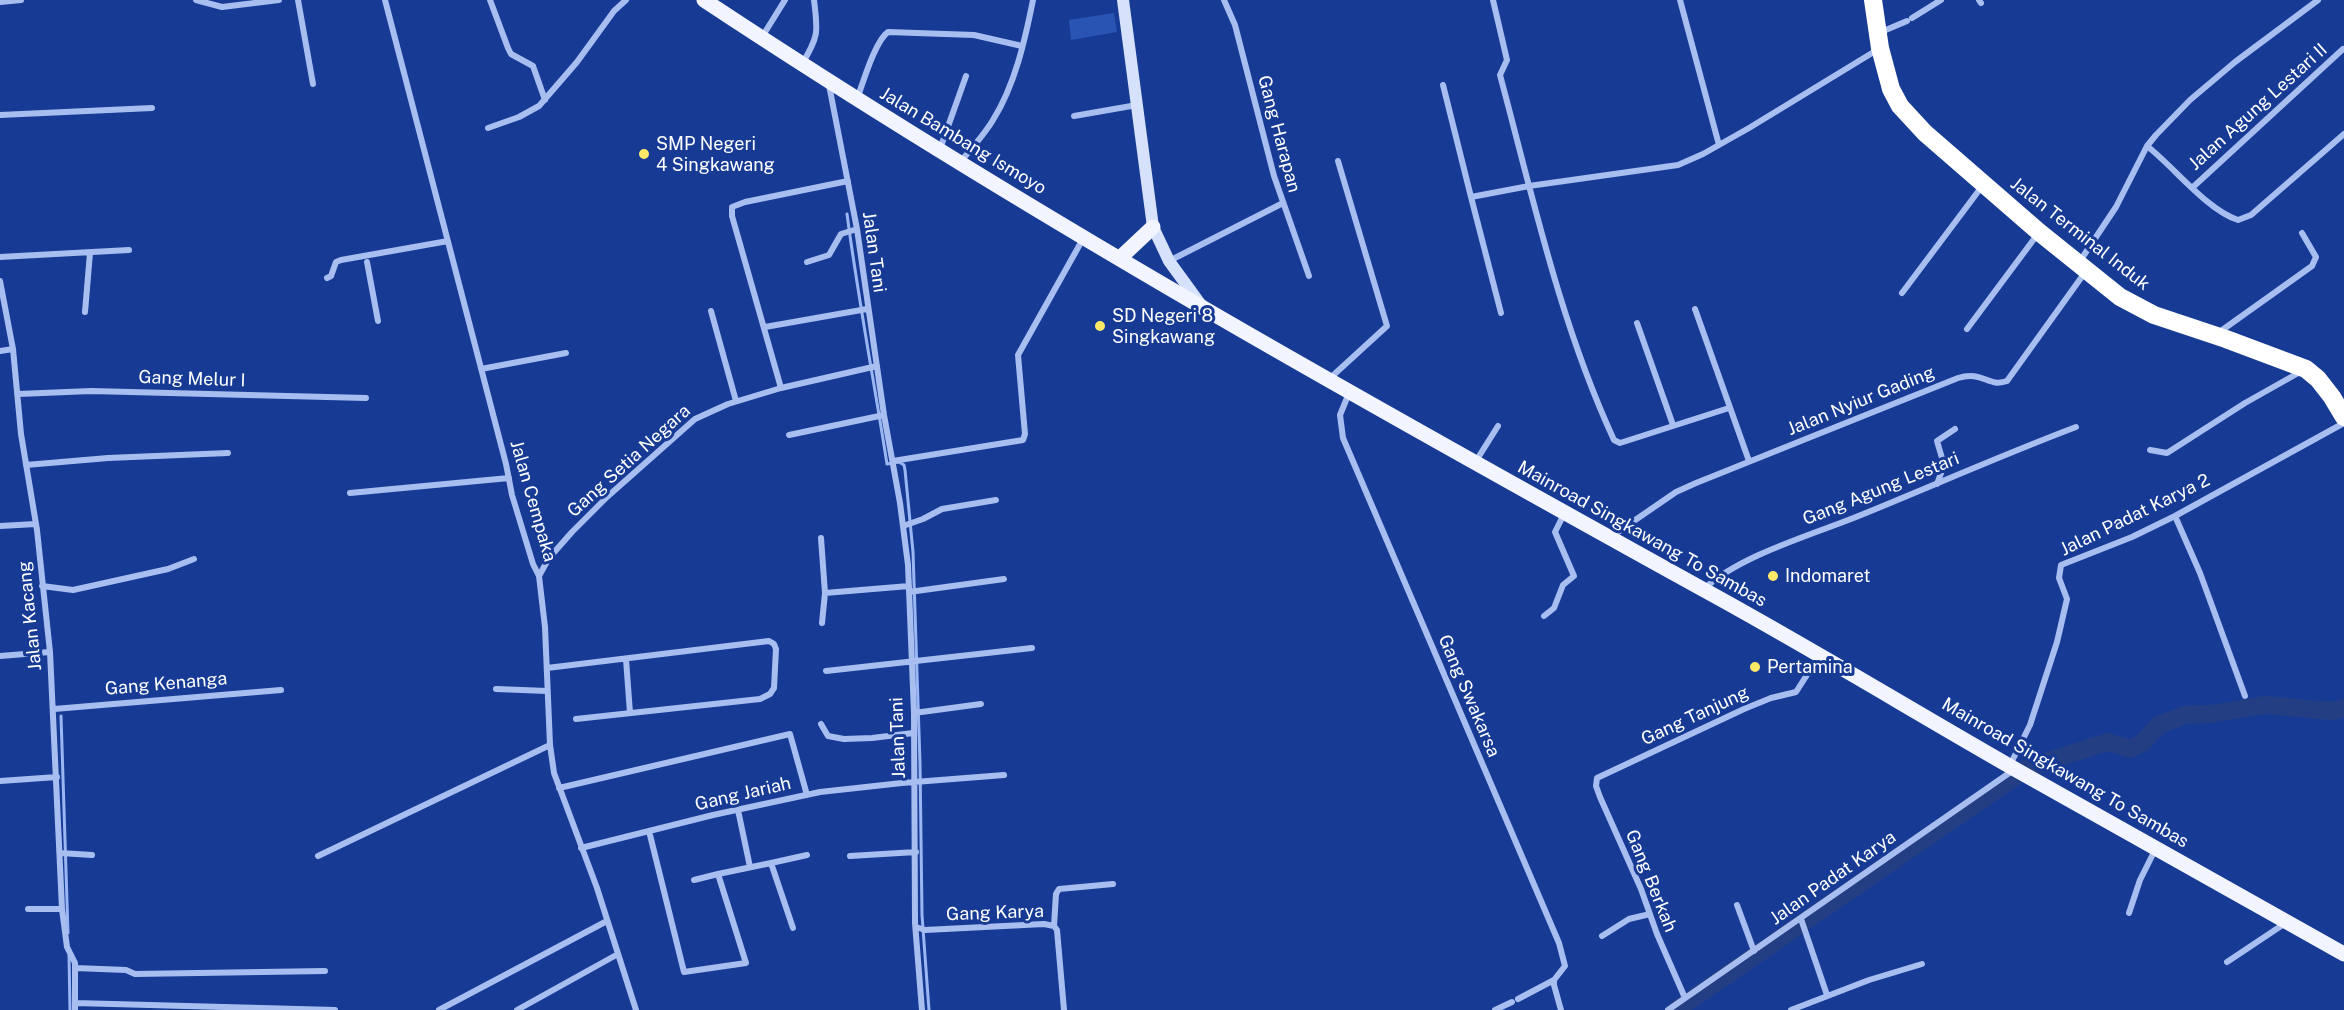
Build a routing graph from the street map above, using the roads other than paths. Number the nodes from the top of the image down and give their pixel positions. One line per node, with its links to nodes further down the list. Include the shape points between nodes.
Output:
1 (21, 0): 18 (street)
2 (196, 0): 3 (street, via 222,7)
3 (279, 0)
4 (298, 0): 27 (street)
5 (384, 0): 54 (street, Jalan Cempaka)
6 (490, 0): 30 (street, via 511,54 533,66)
7 (626, 0): 30 (street)
8 (785, 0): 21 (street)
9 (814, 0): 25 (street, via 817,34)
10 (1033, 0): 23 (street)
11 (1122, 0): 32 (street, Mainroad Singkawang To Sambas)
12 (1224, 0): 48 (street, Gang Harapan, via 1235,25)
13 (1493, 0): 45 (street, via 1507,60 1500,75)
14 (1680, 0): 38 (street)
15 (1873, 0): 22 (highway, Jalan Terminal Induk)
16 (1941, 0): 22 (street)
17 (2318, 0): 39 (street, via 2190,100)
18 (8, 1): 19 (street)
19 (0, 2)
20 (710, 2): 21 (main road, Jalan Bambang Ismoyo)
21 (762, 38): 25 (main road, Jalan Bambang Ismoyo)
22 (1879, 41): 38 (street); 44 (highway, Jalan Terminal Induk, via 1891,89 1900,106 1925,134)
23 (1022, 46): 31 (street, via 974,34 888,32 883,35); 42 (street, via 994,119)
24 (2343, 49): 46 (street, Jalan Agung Lestari II)
25 (802, 64): 29 (main road, Jalan Bambang Ismoyo)
26 (966, 76): 40 (street)
27 (313, 84)
28 (1443, 85): 47 (street)
29 (830, 88): 31 (main road, Jalan Bambang Ismoyo); 43 (street, Jalan Tani)
30 (545, 100): 36 (street, via 530,112)
31 (856, 100): 40 (main road, Jalan Bambang Ismoyo)
32 (1137, 105): 35 (street); 49 (street, Mainroad Singkawang To Sambas)
33 (152, 108): 34 (street)
34 (1, 115)
35 (1074, 116)
36 (488, 128)
37 (2344, 134): 46 (street, via 2244,219 2229,216)
38 (1719, 145): 45 (street, via 1678,165)
39 (2147, 146): 46 (street); 62 (street)
40 (938, 151): 42 (main road, Jalan Bambang Ismoyo)
41 (1338, 161): 84 (street, via 1388,326)
42 (959, 164): 53 (main road, Jalan Bambang Ismoyo)
43 (848, 181): 50 (street, Jalan Tani); 75 (street, via 732,207)
44 (1984, 184): 51 (highway, Jalan Terminal Induk); 66 (street)
45 (1529, 186): 47 (street); 94 (street, via 1562,308 1614,440 1620,443)
46 (2192, 188)
47 (1471, 197): 72 (street)
48 (1283, 203): 59 (street); 63 (street, Gang Harapan)
49 (1154, 227): 58 (main road); 59 (street, Mainroad Singkawang To Sambas)
50 (852, 230): 61 (street, via 837,238 831,254); 68 (street, Jalan Tani)
51 (2039, 232): 62 (highway, Jalan Terminal Induk); 76 (street)
52 (2302, 232): 77 (street, via 2316,256 2312,266)
53 (1084, 237): 58 (main road, Jalan Bambang Ismoyo); 102 (street, via 1018,355 1023,440)
54 (448, 241): 64 (street, via 341,260); 82 (street, Jalan Cempaka)
55 (129, 250): 56 (street)
56 (90, 253): 57 (street); 71 (street)
57 (0, 257)
58 (1120, 258): 69 (main road, Jalan Bambang Ismoyo)
59 (1169, 261): 69 (street, Mainroad Singkawang To Sambas)
60 (367, 262): 73 (street)
61 (807, 262)
62 (2082, 268): 77 (highway, Jalan Terminal Induk, via 2141,309); 101 (street, Jalan Nyiur Gading, via 2043,333 2007,381 1998,383 1967,375)
63 (1309, 276)
64 (327, 278)
65 (0, 281): 78 (street, Jalan Kacang)
66 (1902, 293)
67 (1695, 309): 90 (street)
68 (865, 310): 75 (street); 81 (street, Jalan Tani)
69 (1205, 310): 84 (main road, Mainroad Singkawang To Sambas)
70 (711, 311): 89 (street)
71 (85, 312)
72 (1501, 313)
73 (378, 321)
74 (1637, 322): 94 (street)
75 (765, 327): 85 (street)
76 (1967, 329)
77 (2215, 335): 83 (highway, Jalan Terminal Induk)
78 (13, 349): 79 (street); 86 (street, Jalan Kacang)
79 (0, 351)
80 (566, 353): 82 (street)
81 (874, 367): 85 (street, Gang Setia Negara); 91 (street, Jalan Tani)
82 (483, 368): 105 (street, Jalan Cempaka)
83 (2306, 369): 92 (highway, Jalan Terminal Induk, via 2318,379); 99 (street, via 2167,453)
84 (1328, 380): 88 (main road, Mainroad Singkawang To Sambas)
85 (781, 388): 89 (street, Gang Setia Negara)
86 (18, 394): 87 (street, Gang Melur I, via 91,391); 104 (street, Jalan Kacang)
87 (366, 398)
88 (1346, 399): 103 (main road, Mainroad Singkawang To Sambas); 187 (street, Gang Swakarsa, via 1339,421 1343,438 1559,943 1565,966)
89 (736, 401): 117 (street, Gang Setia Negara, via 695,419 676,435 572,532)
90 (1729, 408): 94 (street); 101 (street)
91 (884, 415): 98 (street); 102 (street, Jalan Tani)
92 (2344, 417)
93 (2344, 423): 110 (street, Jalan Padat Karya 2)
94 (1672, 425)
95 (1498, 426): 103 (street)
96 (2076, 427): 106 (street, Gang Agung Lestari)
97 (1955, 429): 106 (street, via 1937,441 1944,465)
98 (789, 435)
99 (2150, 450)
100 (228, 453): 104 (street)
101 (1749, 461): 115 (street, Jalan Nyiur Gading, via 1676,492)
102 (896, 462): 113 (street, Jalan Tani)
103 (1475, 462): 109 (main road, Mainroad Singkawang To Sambas)
104 (26, 465): 111 (street, Jalan Kacang)
105 (509, 478): 107 (street); 117 (street, Jalan Cempaka)
106 (1937, 485): 121 (street, Gang Agung Lestari, via 1760,555)
107 (350, 493)
108 (996, 500): 113 (street, via 942,509)
109 (1563, 516): 115 (main road, Mainroad Singkawang To Sambas); 123 (street, via 1556,529 1574,576 1563,585 1554,608)
110 (2175, 516): 136 (street); 145 (street, Jalan Padat Karya 2, via 2061,565 2059,578 2067,599)
111 (36, 524): 112 (street); 119 (street, Jalan Kacang)
112 (0, 526)
113 (903, 526): 120 (street, Jalan Tani)
114 (821, 538): 122 (street)
115 (1610, 538): 121 (main road, Mainroad Singkawang To Sambas)
116 (194, 559): 119 (street, via 168,569 73,590)
117 (539, 576): 131 (street, Jalan Cempaka)
118 (1004, 579): 120 (street)
119 (42, 586): 126 (street, Jalan Kacang)
120 (909, 589): 122 (street); 130 (street, Jalan Tani)
121 (1703, 589): 128 (main road, Mainroad Singkawang To Sambas)
122 (825, 593): 124 (street)
123 (1544, 616)
124 (822, 622)
125 (1032, 648): 130 (street)
126 (50, 652): 127 (street); 138 (street, Jalan Kacang)
127 (0, 656)
128 (1820, 656): 145 (main road, Mainroad Singkawang To Sambas); 147 (street, Gang Tanjung, via 1796,692 1744,709)
129 (626, 659): 131 (street); 140 (street); 140 (street, via 770,641 776,649 774,688 760,699)
130 (913, 662): 132 (street); 139 (street, Jalan Tani)
131 (547, 669): 135 (street, Jalan Cempaka)
132 (826, 671)
133 (496, 689): 135 (street)
134 (281, 690): 138 (street, Gang Kenanga)
135 (547, 691): 144 (street, Jalan Cempaka)
136 (2246, 696)
137 (981, 704): 139 (street)
138 (54, 709): 148 (street, Jalan Kacang)
139 (917, 712): 143 (street, Jalan Tani)
140 (630, 713): 141 (street)
141 (576, 719)
142 (821, 724): 143 (street, via 828,736 844,739)
143 (913, 733): 150 (street, Jalan Tani)
144 (550, 745): 151 (street, Jalan Cempaka); 161 (street)
145 (2017, 770): 155 (main road, Mainroad Singkawang To Sambas); 173 (street, Jalan Padat Karya)
146 (1004, 775): 150 (street, Gang Jariah)
147 (1601, 776): 172 (street, Gang Berkah, via 1596,786)
148 (57, 777): 149 (street); 158 (street, Jalan Kacang)
149 (0, 781)
150 (918, 782): 152 (street, Gang Jariah); 157 (street, Jalan Tani)
151 (559, 788): 152 (street, via 790,734); 156 (street, Jalan Cempaka)
152 (807, 795): 153 (street, Gang Jariah)
153 (738, 810): 154 (street, Gang Jariah); 164 (street)
154 (649, 831): 156 (street, Gang Jariah); 165 (street, via 684,972 746,963)
155 (2156, 848): 171 (street); 175 (main road, Mainroad Singkawang To Sambas)
156 (581, 849): 174 (street, Jalan Cempaka)
157 (916, 852): 162 (street); 178 (street, Jalan Tani)
158 (64, 853): 159 (street); 170 (street, Jalan Kacang)
159 (92, 855)
160 (807, 855): 163 (street)
161 (318, 856)
162 (850, 856)
163 (771, 863): 164 (street); 177 (street)
164 (750, 867): 165 (street)
165 (718, 874): 166 (street)
166 (694, 880)
167 (1113, 884): 176 (street, via 1059,889)
168 (1737, 904): 180 (street)
169 (27, 909): 170 (street)
170 (62, 909): 185 (street, Jalan Kacang)
171 (2129, 913)
172 (1650, 914): 179 (street, via 1629,919); 189 (street, Gang Berkah)
173 (1801, 919): 180 (street, Jalan Padat Karya); 188 (street)
174 (607, 921): 181 (street, Jalan Cempaka); 192 (street)
175 (2288, 922): 182 (main road, Mainroad Singkawang To Sambas); 183 (street)
176 (1054, 926): 178 (street, Gang Karya); 196 (street, Gang Karya)
177 (794, 928)
178 (920, 928): 195 (street, Jalan Tani)
179 (1602, 936)
180 (1754, 951): 189 (street, Jalan Padat Karya)
181 (618, 954): 193 (street); 194 (street, Jalan Cempaka)
182 (2344, 954)
183 (2227, 962)
184 (1922, 964): 188 (street)
185 (75, 968): 186 (street, via 126,970 135,974); 190 (street, Jalan Kacang)
186 (325, 971)
187 (1554, 980): 197 (street); 198 (street)
188 (1827, 995): 200 (street)
189 (1684, 998): 199 (street, Jalan Padat Karya)
190 (75, 1006): 191 (street)
191 (335, 1010)
192 (439, 1010)
193 (517, 1010)
194 (636, 1010)
195 (922, 1010)
196 (1064, 1010)
197 (1495, 1010)
198 (1562, 1010)
199 (1668, 1010)
200 (1791, 1010)

